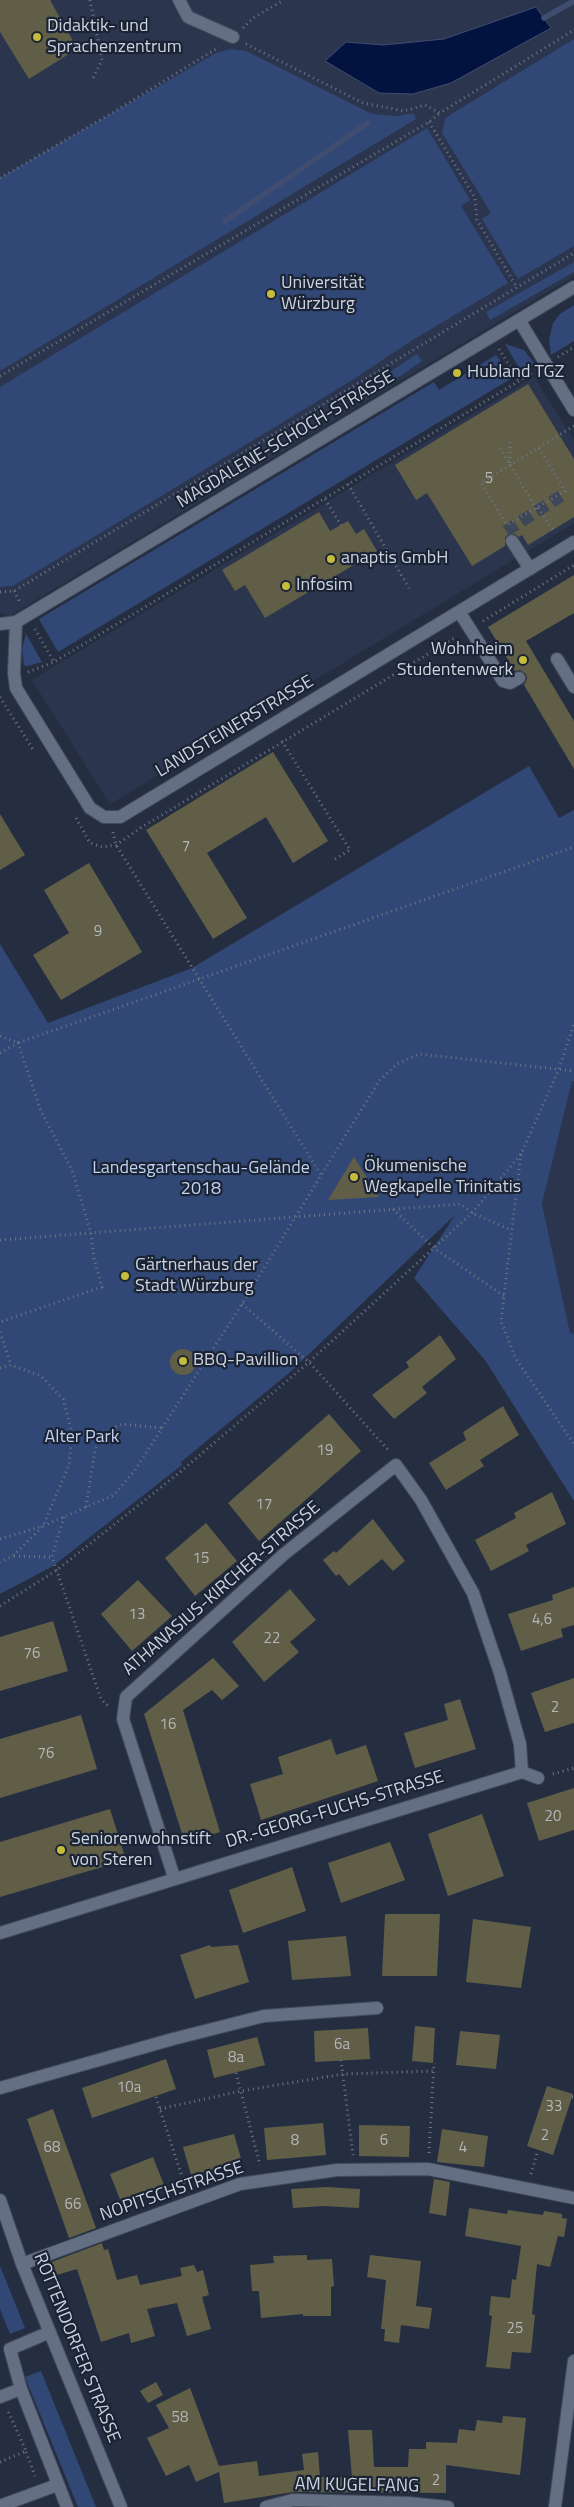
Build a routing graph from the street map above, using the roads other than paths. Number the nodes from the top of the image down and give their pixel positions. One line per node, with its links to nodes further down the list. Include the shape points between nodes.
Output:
1 (179, 0): 2 (street, via 188,17)
2 (233, 37)
3 (574, 287): 4 (street, MAGDALENE-SCHOCH-STRASSE)
4 (519, 320): 5 (street); 10 (street, MAGDALENE-SCHOCH-STRASSE)
5 (574, 410)
6 (512, 541): 8 (street)
7 (574, 542): 8 (street, LANDSTEINERSTRASSE)
8 (530, 569): 9 (street, LANDSTEINERSTRASSE)
9 (460, 613): 10 (street, LANDSTEINERSTRASSE, via 120,817 111,819 90,808 16,688); 13 (street, via 503,681 510,683)
10 (16, 622): 11 (street)
11 (0, 624)
12 (557, 659): 14 (street)
13 (519, 678)
14 (574, 687)
15 (522, 1772): 16 (street); 17 (street, DR.-GEORG-FUCHS-STRASSE); 17 (street, ATHANASIUS-KIRCHER-STRASSE, via 520,1744 473,1593 421,1500 396,1465 283,1555 126,1697 123,1719)
16 (538, 1778)
17 (174, 1878): 18 (street, DR.-GEORG-FUCHS-STRASSE)
18 (0, 1933)
19 (377, 2008): 20 (street, via 264,2016)
20 (0, 2088)
21 (574, 2198): 23 (street, NOPITSCHSTRASSE, via 428,2169 337,2170 240,2184)
22 (0, 2200): 23 (street, ROTTENDORFER STRASSE)
23 (22, 2264): 24 (street, ROTTENDORFER STRASSE)
24 (50, 2332): 25 (street); 32 (street, ROTTENDORFER STRASSE)
25 (5, 2351): 27 (street)
26 (574, 2362): 35 (street)
27 (21, 2389): 28 (street); 29 (street)
28 (1, 2397)
29 (57, 2485): 30 (street); 31 (street)
30 (0, 2506)
31 (67, 2507)
32 (121, 2507)
33 (266, 2507): 34 (street, AM KUGELFANG, via 293,2500)
34 (448, 2507)
35 (555, 2507)

